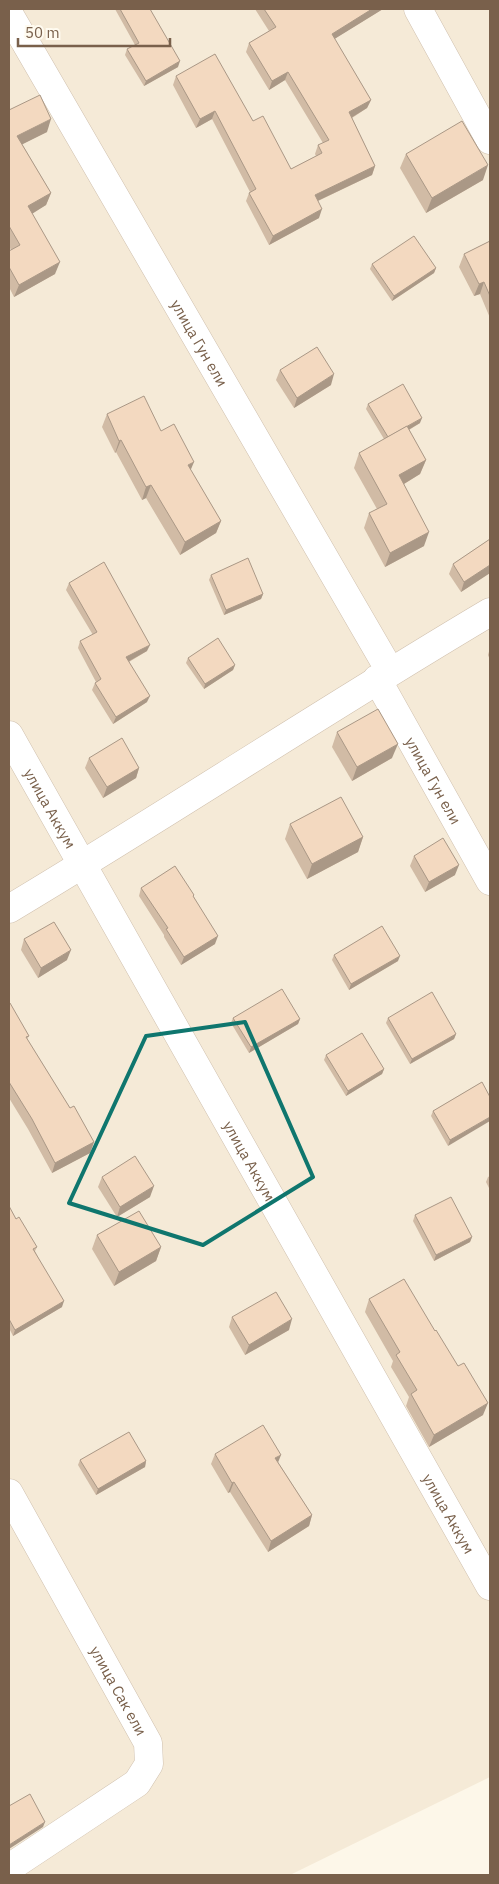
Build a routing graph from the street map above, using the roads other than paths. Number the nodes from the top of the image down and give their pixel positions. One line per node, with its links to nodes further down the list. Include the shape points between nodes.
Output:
1 (418, 9): 3 (street)
2 (9, 14): 5 (street, улица Гун ели)
3 (490, 140)
4 (490, 612): 5 (street)
5 (384, 675): 7 (street); 8 (street, улица Гун ели)
6 (9, 735): 7 (street, улица Аккум)
7 (82, 865): 9 (street); 11 (street, улица Аккум)
8 (490, 881)
9 (9, 909)
10 (9, 1493): 12 (street, улица Сак ели, via 148,1743 149,1764 137,1783)
11 (490, 1586)
12 (9, 1868)

